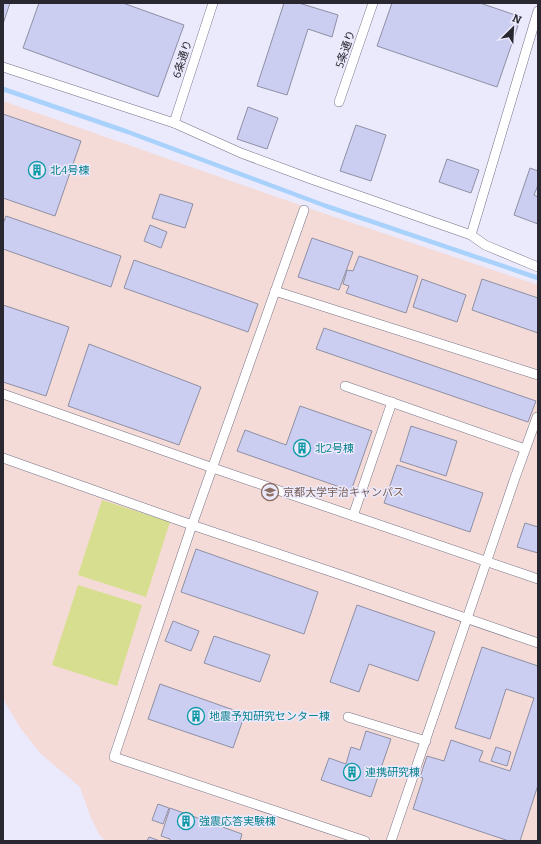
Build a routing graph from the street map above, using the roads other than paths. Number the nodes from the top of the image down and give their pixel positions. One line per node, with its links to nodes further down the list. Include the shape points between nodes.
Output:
1 (213, 3): 6 (lane, 6条通り)
2 (374, 3): 5 (lane, 5条通り)
3 (538, 11): 8 (lane)
4 (3, 67): 6 (lane)
5 (339, 102)
6 (174, 123): 8 (lane, via 241,153)
7 (304, 210): 10 (lane)
8 (471, 235): 9 (lane, via 485,246)
9 (538, 267)
10 (275, 291): 11 (lane); 18 (lane)
11 (538, 376)
12 (345, 386): 14 (lane)
13 (3, 394): 18 (lane)
14 (392, 402): 16 (lane); 19 (lane)
15 (538, 416): 16 (lane)
16 (525, 449): 21 (lane)
17 (3, 458): 20 (lane)
18 (213, 468): 19 (lane); 20 (lane)
19 (353, 516): 21 (lane)
20 (192, 525): 23 (lane); 27 (lane, via 114,757)
21 (487, 562): 22 (lane); 23 (lane)
22 (538, 579)
23 (468, 618): 24 (lane); 26 (lane)
24 (538, 643)
25 (348, 717): 26 (lane)
26 (426, 741): 28 (lane)
27 (365, 841)
28 (391, 841)

